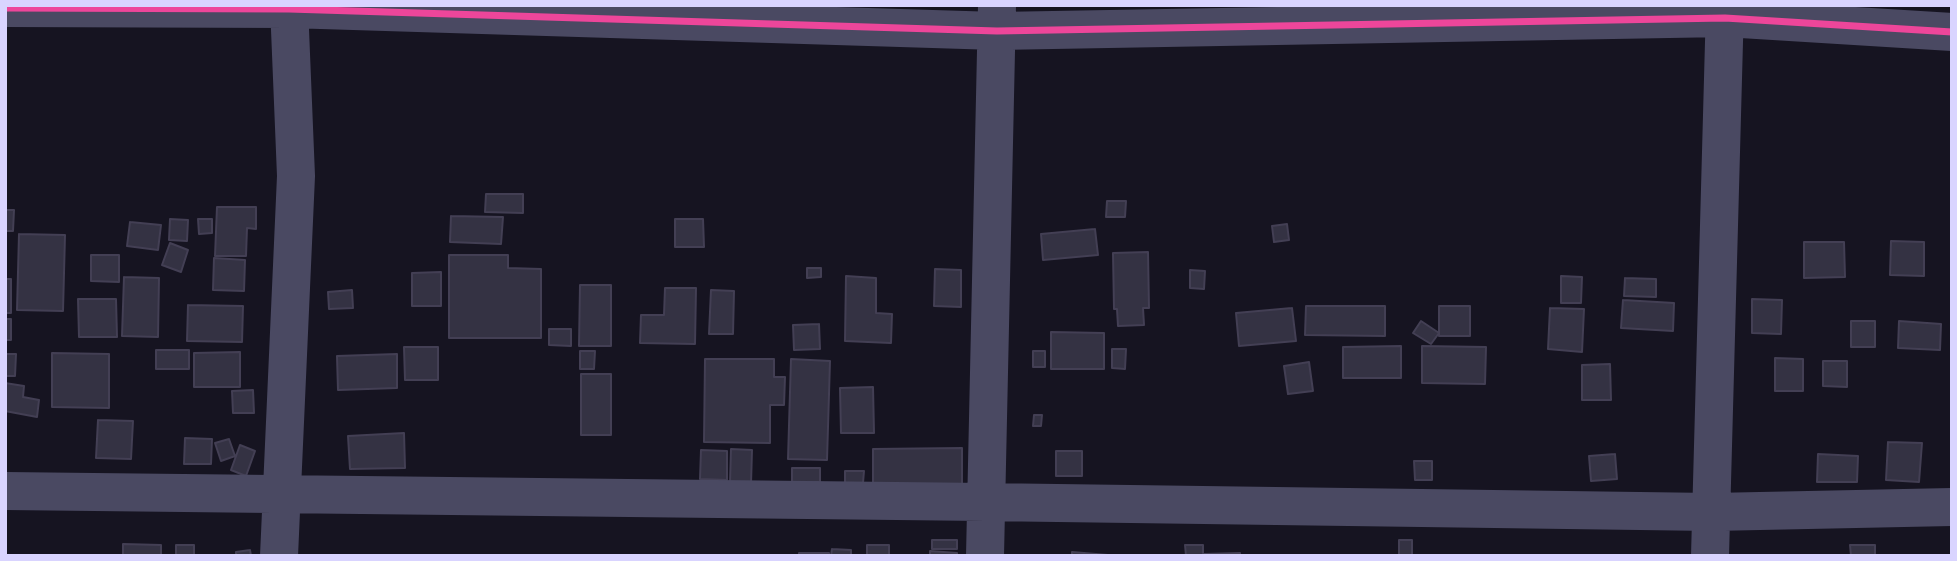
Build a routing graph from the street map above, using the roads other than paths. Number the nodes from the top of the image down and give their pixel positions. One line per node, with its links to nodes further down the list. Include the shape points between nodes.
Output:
1 (289, 7): 2 (street); 4 (street); 7 (street, via 296,176)
2 (5, 8)
3 (1725, 11): 4 (street); 5 (street); 10 (street)
4 (997, 18): 8 (street)
5 (1952, 32)
6 (5, 491): 7 (street)
7 (281, 494): 8 (street); 11 (street)
8 (985, 502): 10 (street); 12 (street)
9 (1952, 507): 10 (street)
10 (1712, 512): 13 (street)
11 (279, 556)
12 (985, 556)
13 (1710, 556)

